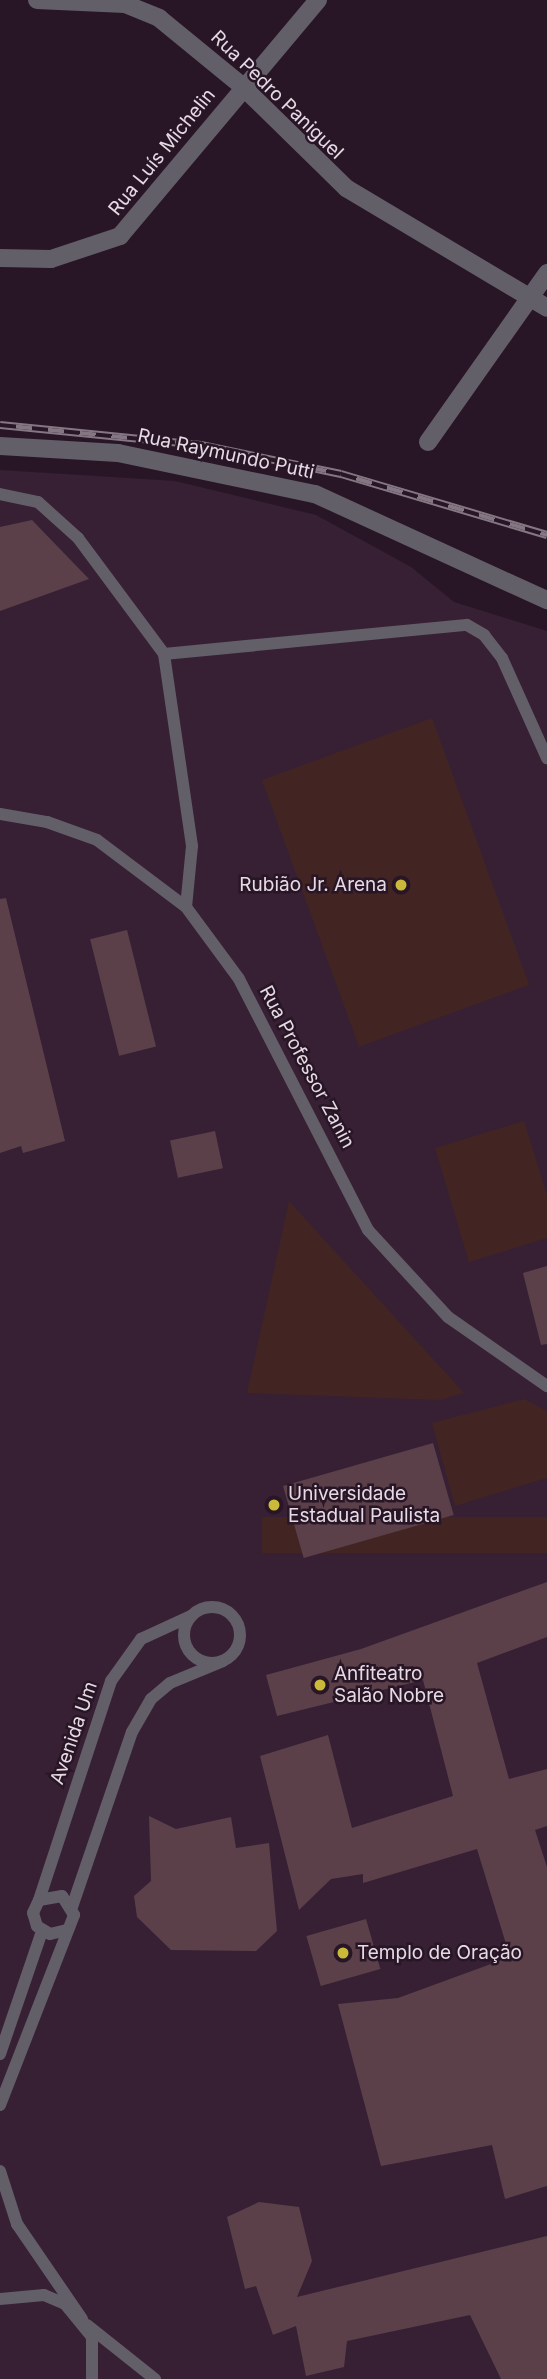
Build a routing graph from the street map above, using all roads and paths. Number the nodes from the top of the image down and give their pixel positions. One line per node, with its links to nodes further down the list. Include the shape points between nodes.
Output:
1 (37, 0): 3 (street, Rua Pedro Paniguel, via 125,4 159,18)
2 (318, 0): 3 (street, Rua Luís Michelin)
3 (242, 86): 4 (street, Rua Luís Michelin, via 120,236 51,259); 6 (street, Rua Pedro Paniguel, via 346,188)
4 (0, 258)
5 (547, 273): 6 (street)
6 (531, 298): 7 (street, Rua Pedro Paniguel); 8 (street)
7 (547, 308)
8 (428, 442)
9 (0, 446): 11 (street, Rua Raymundo Putti, via 118,453 315,494)
10 (0, 494): 12 (lane, via 38,502 78,538)
11 (547, 600)
12 (164, 654): 13 (lane, via 467,625 484,635 502,659); 15 (lane, via 192,846)
13 (547, 758)
14 (0, 814): 15 (lane, Rua Professor Zanin, via 47,822 97,841)
15 (186, 907): 16 (lane, Rua Professor Zanin, via 239,979 368,1230 448,1317)
16 (547, 1386)
17 (191, 1616): 18 (lane, via 183,1633 188,1651 204,1662); 18 (lane, via 217,1607 233,1616 239,1643); 19 (lane, Avenida Um, via 141,1639 111,1681)
18 (223, 1661): 20 (lane, via 170,1683 151,1699 132,1732)
19 (39, 1900): 20 (lane, via 54,1894); 22 (lane, via 33,1913)
20 (72, 1908): 21 (lane)
21 (66, 1930): 22 (lane); 24 (lane)
22 (42, 1931): 23 (lane)
23 (0, 2054)
24 (0, 2105)
25 (0, 2171): 27 (lane, via 17,2224)
26 (0, 2299): 27 (lane, via 44,2295)
27 (83, 2321): 28 (lane, via 96,2357); 29 (lane)
28 (92, 2379)
29 (155, 2379)

